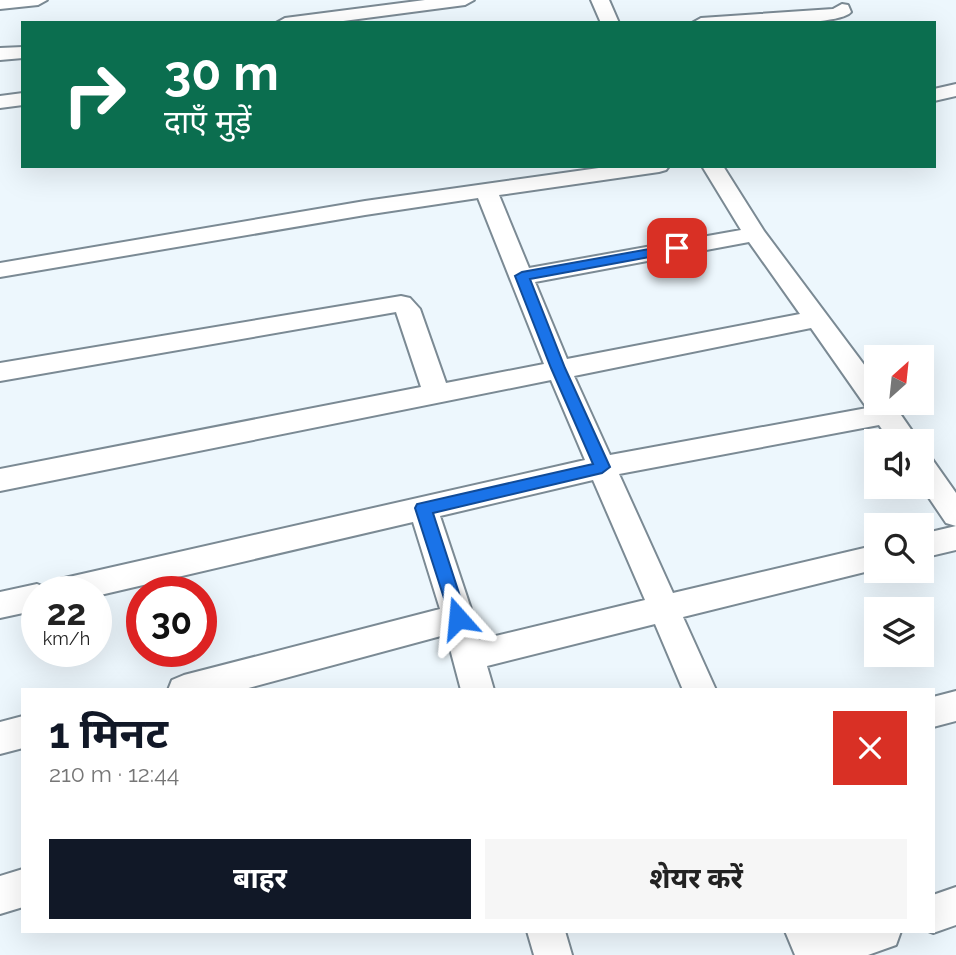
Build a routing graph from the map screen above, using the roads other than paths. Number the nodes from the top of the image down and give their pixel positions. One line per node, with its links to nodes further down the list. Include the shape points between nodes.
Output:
1 (38, 0): 6 (street)
2 (312, 0): 7 (street)
3 (465, 0): 7 (street)
4 (600, 0): 8 (street)
5 (775, 1): 9 (street, via 831,5 842,12)
6 (0, 4)
7 (319, 21)
8 (609, 21)
9 (727, 21)
10 (21, 52): 11 (street)
11 (0, 54)
12 (956, 90): 13 (street)
13 (936, 95)
14 (21, 99): 15 (street)
15 (0, 102)
16 (645, 168): 18 (street)
17 (713, 168): 19 (street)
18 (486, 191): 20 (street); 21 (street)
19 (755, 234): 21 (street); 22 (street)
20 (0, 270)
21 (522, 276): 23 (street)
22 (816, 318): 23 (street); 25 (street)
23 (558, 368): 26 (street); 28 (street)
24 (0, 372): 26 (street, via 401,304 408,309)
25 (864, 384)
26 (436, 392): 29 (street)
27 (864, 410): 28 (street)
28 (602, 467): 31 (street); 39 (street)
29 (0, 480)
30 (934, 484): 32 (street)
31 (423, 508): 36 (street); 40 (street)
32 (956, 515)
33 (956, 538): 34 (street)
34 (934, 543)
35 (864, 560): 39 (street)
36 (112, 580)
37 (21, 600): 38 (street)
38 (0, 605)
39 (663, 608): 41 (street); 44 (street)
40 (458, 618): 41 (street); 42 (street)
41 (468, 656): 43 (street)
42 (192, 688)
43 (477, 688)
44 (699, 688)
45 (956, 706): 46 (street)
46 (935, 711)
47 (21, 733): 48 (street)
48 (0, 738)
49 (21, 889): 50 (street)
50 (0, 895)
51 (956, 906): 52 (street)
52 (935, 913)
53 (547, 933): 56 (street)
54 (805, 933): 57 (street)
55 (876, 933): 57 (street)
56 (553, 955)
57 (814, 955)

